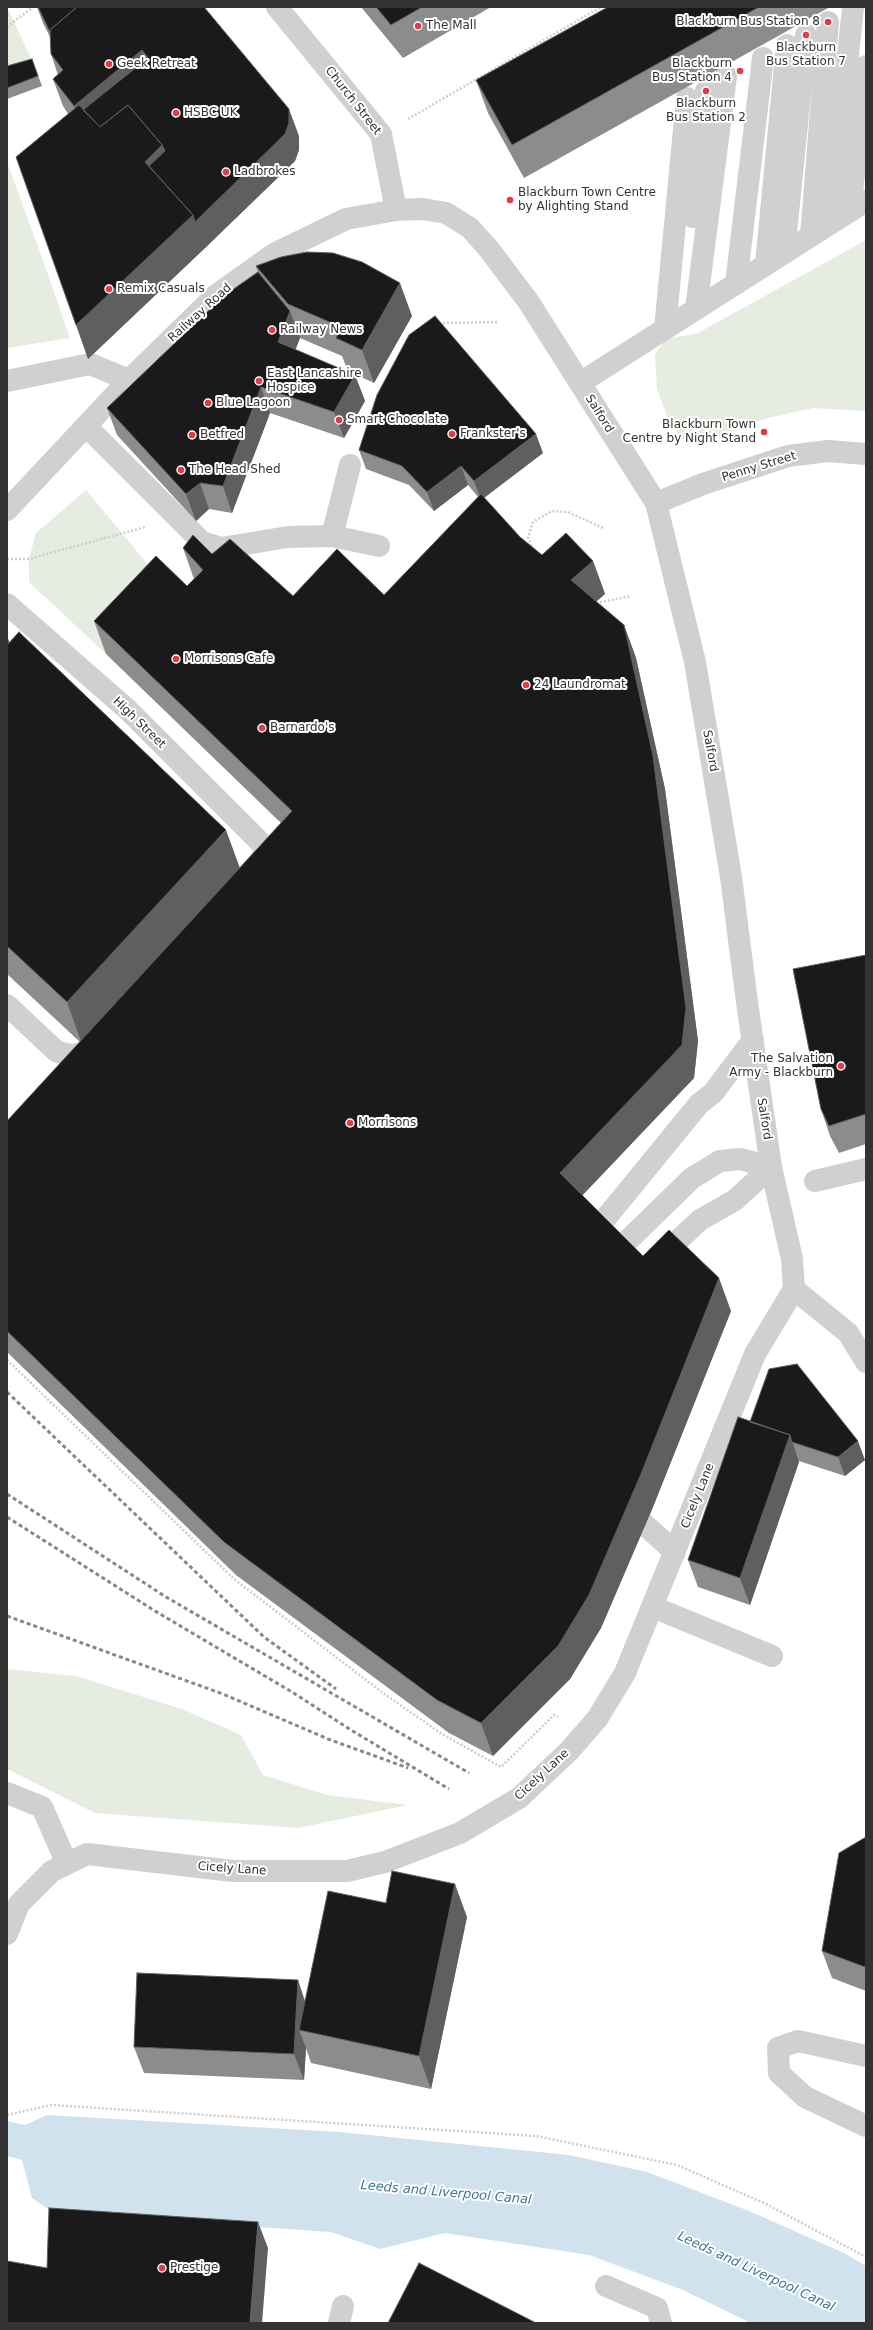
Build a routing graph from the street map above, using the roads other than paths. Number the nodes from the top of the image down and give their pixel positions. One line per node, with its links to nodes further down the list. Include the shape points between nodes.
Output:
1 (277, 7): 11 (street, Church Street, via 381,134)
2 (853, 8): 13 (street)
3 (828, 22): 14 (street)
4 (806, 35): 15 (street)
5 (787, 45): 15 (street)
6 (763, 58): 16 (street)
7 (866, 66): 10 (street)
8 (733, 73): 17 (street)
9 (697, 94): 17 (street)
10 (858, 206): 13 (street)
11 (396, 210): 12 (street, Railway Road, via 423,209); 18 (street, Railway Road, via 346,219 274,254 215,296)
12 (446, 213): 20 (street, Salford, via 470,228 488,248 528,301)
13 (830, 224): 14 (street)
14 (811, 236): 15 (street)
15 (775, 259): 16 (street)
16 (736, 284): 17 (street)
17 (688, 314): 20 (street)
18 (130, 380): 19 (street, via 90,364); 21 (street, Railway Road)
19 (7, 381)
20 (580, 383): 24 (street, Salford)
21 (87, 427): 25 (street, Railway Road); 26 (street, via 202,542 221,548 288,537)
22 (866, 454): 24 (street, Penny Street, via 828,451 788,456 703,484)
23 (350, 465): 26 (street)
24 (656, 503): 32 (street, Salford, via 695,662 731,877)
25 (7, 510)
26 (332, 536): 27 (street)
27 (379, 546)
28 (7, 604): 29 (street, High Street, via 128,710 266,848 261,860)
29 (240, 884)
30 (7, 1004): 31 (street, via 41,1039 56,1051 68,1055 80,1054 94,1047)
31 (110, 1029)
32 (753, 1040): 33 (street, Salford); 36 (street, via 714,1093 699,1104)
33 (771, 1167): 37 (street, via 740,1159 720,1162 692,1178); 38 (street, via 736,1200 700,1220); 39 (street, Salford, via 792,1259)
34 (866, 1169): 35 (street)
35 (816, 1181)
36 (596, 1230)
37 (617, 1251)
38 (641, 1275)
39 (794, 1289): 40 (street, via 848,1333); 42 (street, Cicely Lane, via 755,1354)
40 (866, 1362)
41 (610, 1493): 42 (street)
42 (675, 1552): 43 (street, Cicely Lane)
43 (653, 1607): 44 (street); 46 (street, Cicely Lane, via 625,1673 597,1719 568,1752 519,1798 460,1833 385,1862 347,1871 232,1871 88,1854)
44 (772, 1656)
45 (7, 1793): 46 (street, via 42,1807)
46 (67, 1864): 47 (street, Cicely Lane, via 52,1871 19,1904)
47 (7, 1934)
48 (866, 2056): 49 (street, via 798,2041 778,2048 779,2072 805,2097)
49 (866, 2126)
50 (606, 2286): 51 (street, via 657,2308)
51 (661, 2323)

